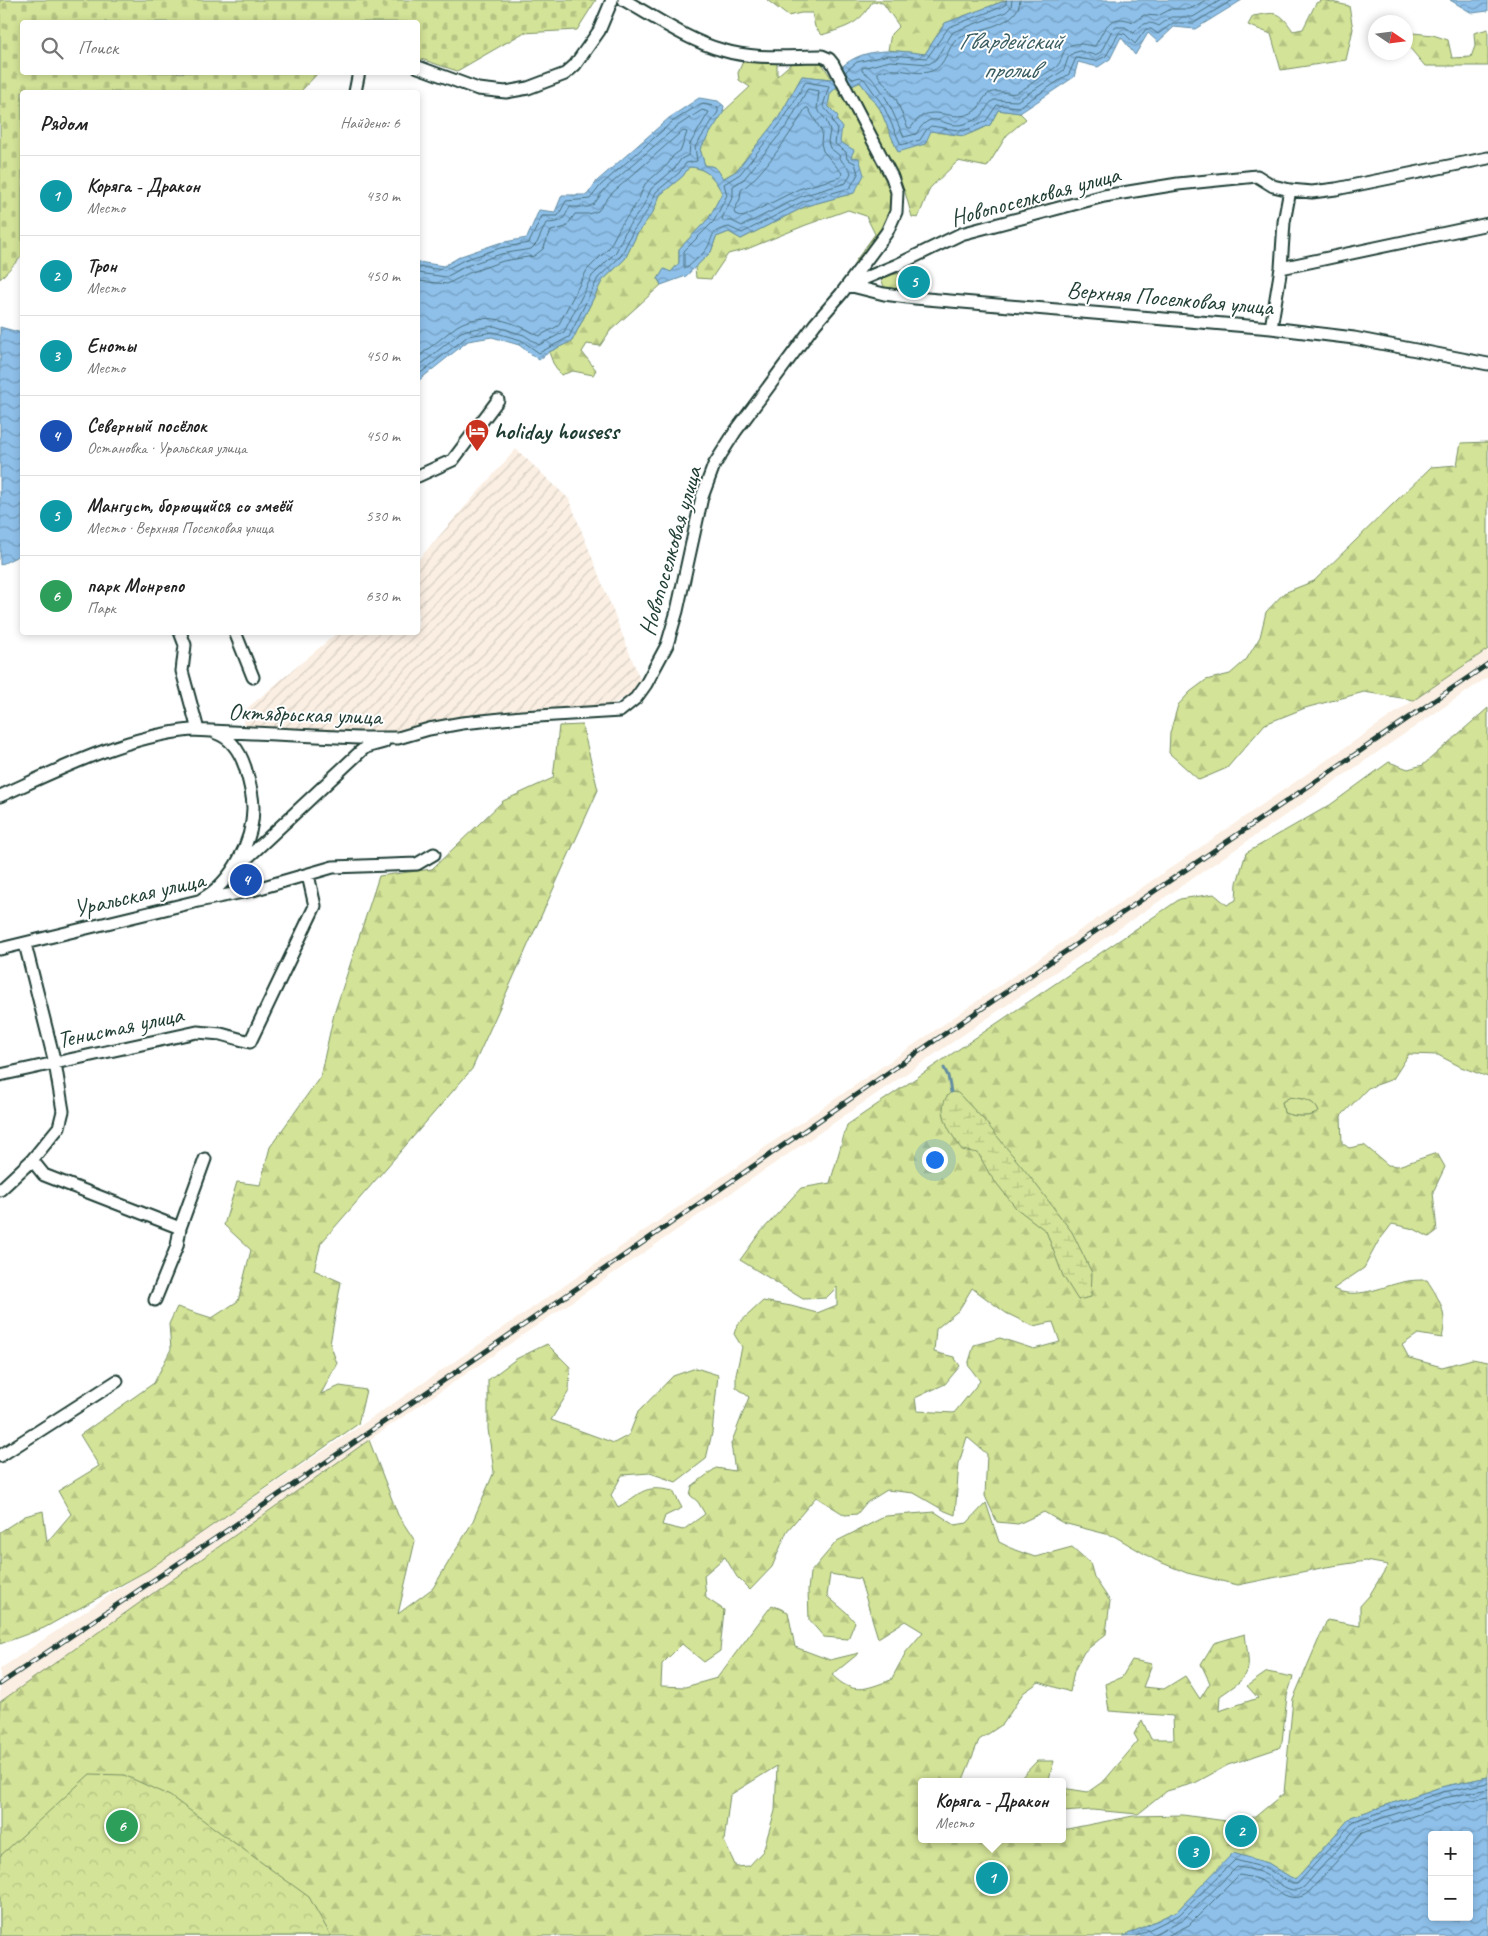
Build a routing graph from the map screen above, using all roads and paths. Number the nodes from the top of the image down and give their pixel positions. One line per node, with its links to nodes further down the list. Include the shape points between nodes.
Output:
1 (612, 0): 3 (street, via 599,31 576,65 564,74 528,88 506,92 478,90)
2 (624, 0): 10 (street, via 722,50 745,55 822,56 833,64 892,177 897,200 891,226)
3 (420, 68)
4 (358, 75): 5 (street)
5 (355, 90)
6 (1488, 158): 7 (street, Новопоселковая улица, via 1336,189)
7 (1290, 190): 9 (street); 10 (street, Новопоселковая улица, via 1273,186 1256,176 1104,196 961,234)
8 (1488, 224): 9 (street)
9 (1281, 268): 11 (street)
10 (848, 285): 11 (street, Верхняя Поселковая улица, via 915,298); 18 (street, Новопоселковая улица, via 815,324 714,465 702,497 667,645 641,691)
11 (1271, 328): 12 (street, Верхняя Поселковая улица, via 1364,340)
12 (1488, 364)
13 (498, 400): 14 (street, via 453,460)
14 (420, 475)
15 (181, 635): 19 (street, via 185,645 182,671)
16 (236, 635): 17 (street)
17 (253, 678)
18 (620, 711): 21 (street, Октябрьская улица, via 462,724)
19 (198, 730): 20 (street, Октябрьская улица); 22 (street, Октябрьская улица, via 166,733 99,752)
20 (214, 732): 21 (street, Октябрьская улица); 24 (street, via 226,738 238,752 252,797 247,841)
21 (398, 738): 24 (street, via 361,751)
22 (0, 796)
23 (434, 854): 25 (street, Уральская улица, via 417,864 333,867)
24 (229, 875): 26 (street)
25 (308, 876): 26 (street, Уральская улица); 29 (street, Тенистая улица, via 315,906 250,1042 197,1032)
26 (198, 901): 27 (street, Уральская улица)
27 (25, 944): 28 (street, Уральская улица); 29 (street)
28 (0, 949)
29 (55, 1063): 30 (street, Тенистая улица); 32 (street, via 63,1111 59,1127)
30 (0, 1075)
31 (205, 1159): 34 (street)
32 (32, 1160): 33 (street); 34 (street, via 44,1175)
33 (0, 1190)
34 (180, 1228): 35 (street, via 177,1246)
35 (155, 1300)
36 (117, 1381): 37 (street)
37 (0, 1456)

